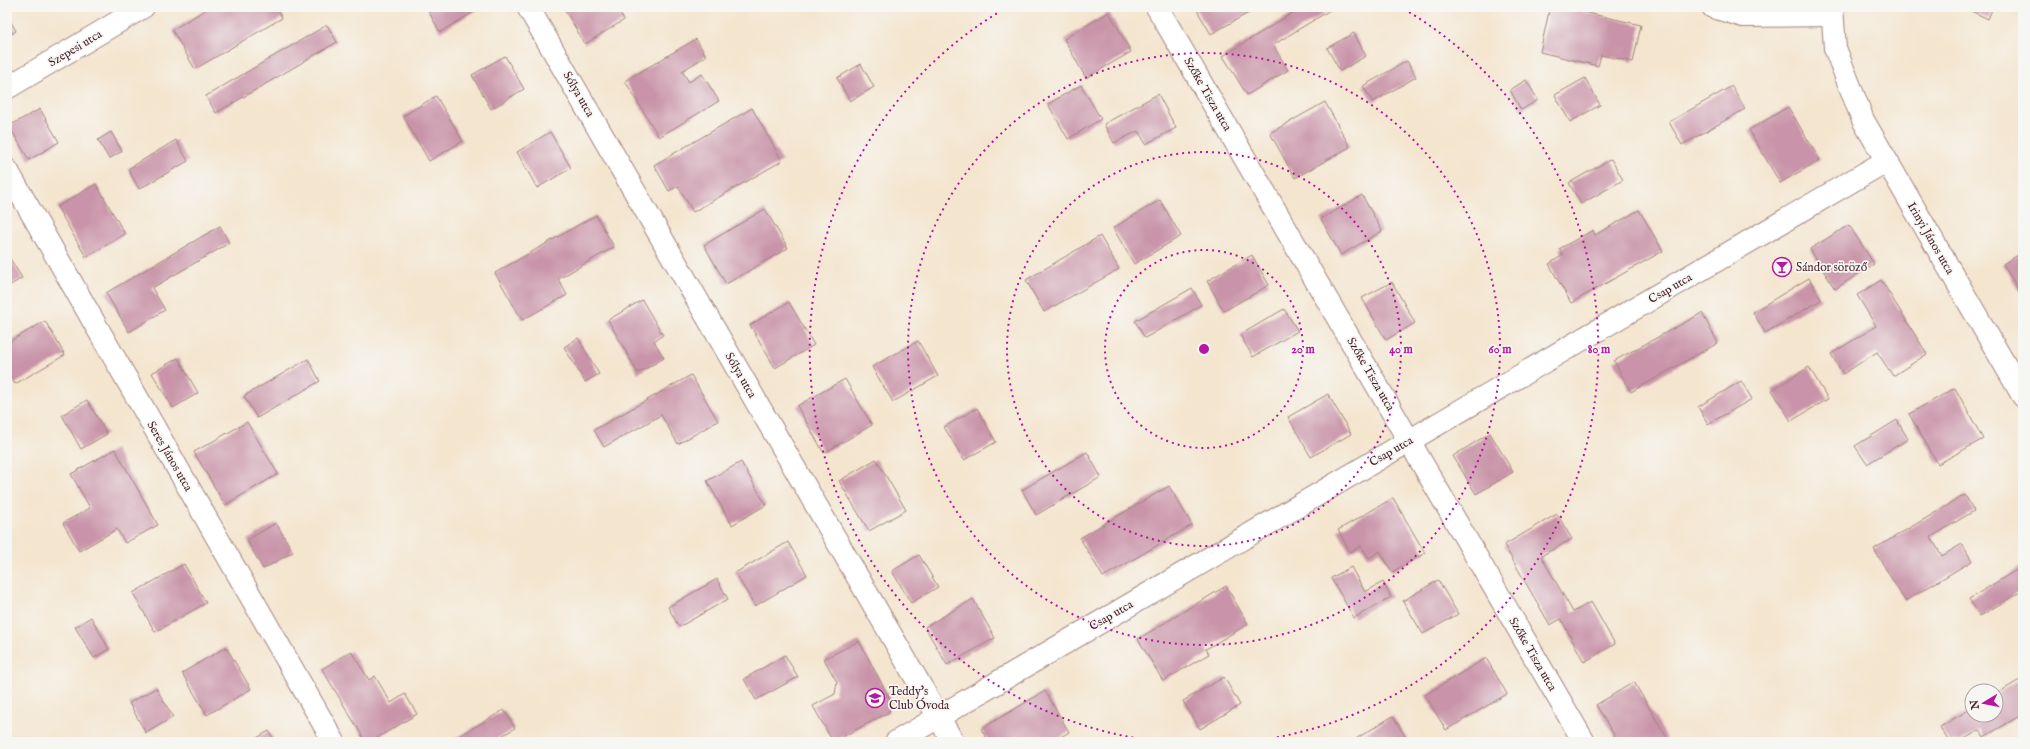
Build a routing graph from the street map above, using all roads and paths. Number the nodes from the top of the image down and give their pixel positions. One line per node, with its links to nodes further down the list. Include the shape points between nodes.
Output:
1 (143, 7): 6 (street, Szepesi utca)
2 (528, 7): 11 (street, Sólya utca)
3 (1157, 7): 10 (street, Szőke Tisza utca)
4 (1713, 7): 5 (street, via 1743,16)
5 (1832, 11): 7 (street, Irinyi János utca, via 1835,48 1863,120)
6 (7, 88)
7 (1886, 162): 9 (street, Irinyi János utca); 10 (street, Csap utca)
8 (7, 170): 12 (street, Seres János utca)
9 (2023, 396)
10 (1410, 440): 11 (street, Csap utca); 15 (street, Szőke Tisza utca)
11 (939, 717): 13 (street, Csap utca); 14 (street, Sólya utca)
12 (334, 742)
13 (896, 742)
14 (953, 742)
15 (1584, 742)

